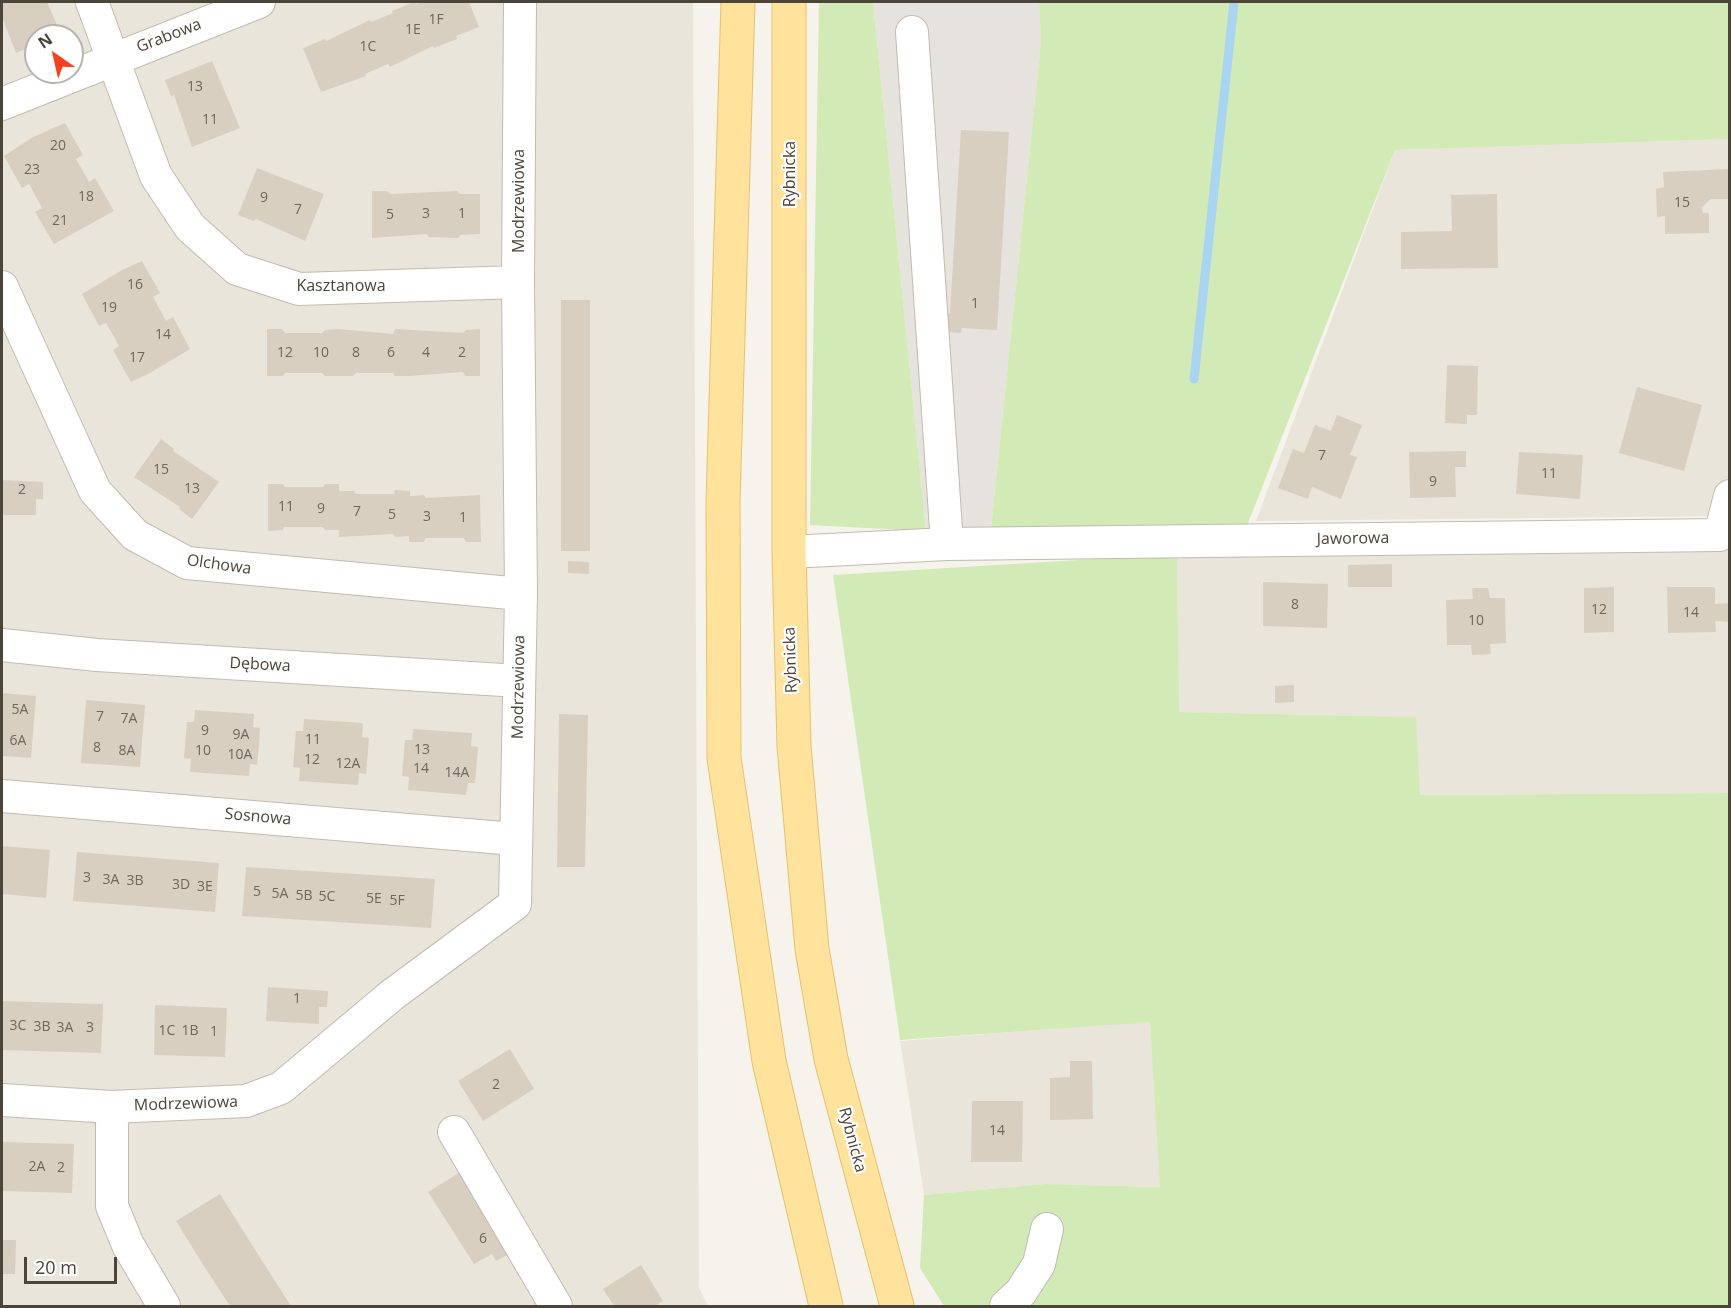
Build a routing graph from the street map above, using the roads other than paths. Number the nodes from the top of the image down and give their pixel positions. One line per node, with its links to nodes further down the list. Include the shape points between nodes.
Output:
1 (92, 2): 7 (street)
2 (259, 2): 7 (street, Grabowa)
3 (520, 2): 9 (street, Modrzewiowa)
4 (738, 2): 25 (main road, via 723,502 724,758 769,1061)
5 (789, 2): 13 (main road, Rybnicka)
6 (912, 32): 12 (street)
7 (113, 58): 8 (street, Grabowa); 9 (street, Kasztanowa, via 156,176 190,227 237,269 299,289)
8 (2, 104)
9 (518, 282): 14 (street, Modrzewiowa)
10 (2, 287): 14 (street, Olchowa, via 95,491 135,535 187,563)
11 (1730, 496): 12 (street, Jaworowa, via 1720,535)
12 (947, 544): 13 (street)
13 (789, 552): 26 (main road, Rybnicka, via 794,746 812,949 831,1059)
14 (521, 594): 16 (street, Modrzewiowa)
15 (2, 645): 16 (street, Dębowa, via 97,655)
16 (519, 681): 18 (street, Modrzewiowa)
17 (2, 796): 18 (street, Sosnowa)
18 (515, 839): 20 (street, Modrzewiowa, via 515,904 392,995 281,1088 246,1101)
19 (2, 1100): 20 (street, Modrzewiowa)
20 (112, 1107): 23 (street, Modrzewiowa, via 112,1206 128,1245)
21 (454, 1132): 24 (street)
22 (1047, 1229): 27 (street, via 1039,1263 1021,1292)
23 (164, 1306)
24 (556, 1306)
25 (826, 1306)
26 (897, 1306)
27 (1006, 1306)

